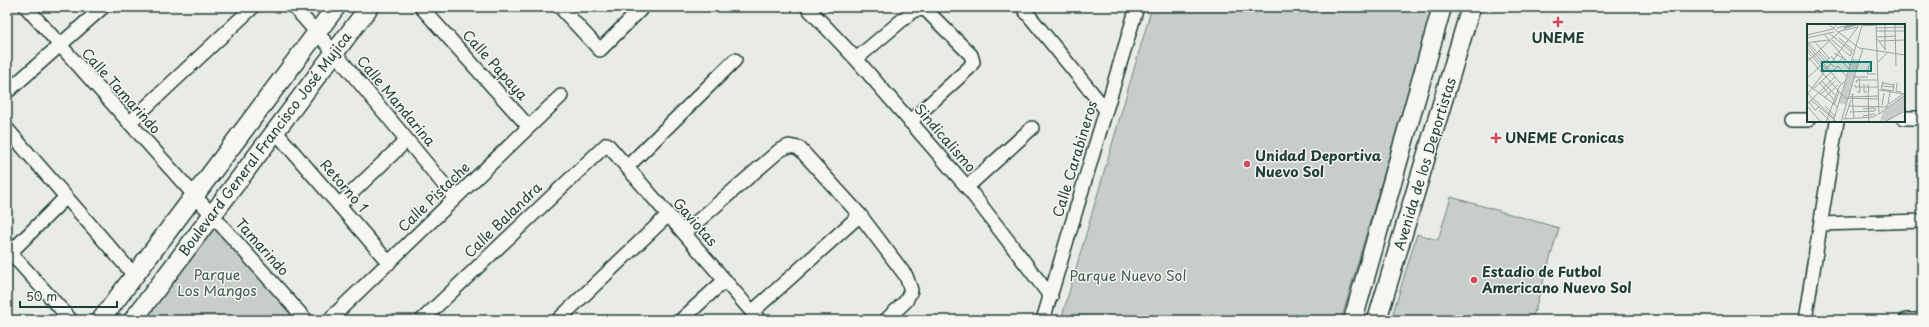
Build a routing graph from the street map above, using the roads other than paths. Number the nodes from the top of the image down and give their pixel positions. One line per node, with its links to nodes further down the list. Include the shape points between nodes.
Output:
1 (26, 7): 16 (street, Calle Tamarindo)
2 (103, 7): 16 (street)
3 (253, 7): 29 (street)
4 (294, 7): 15 (street, Calle Mandarina)
5 (336, 7): 15 (street, Boulevard General Francisco José Mujica)
6 (369, 7): 17 (street, Boulevard General Francisco José Mujica)
7 (421, 7): 30 (street, Calle Papaya)
8 (560, 7): 9 (street, via 600,50)
9 (643, 7)
10 (808, 7): 18 (street, Sindicalismo)
11 (1022, 7): 22 (street)
12 (1137, 7): 22 (street, Calle Carabineros)
13 (1442, 7): 36 (street, Avenida de los Deportistas)
14 (1471, 7): 37 (street, Avenida de los Deportistas)
15 (317, 33): 17 (street, Calle Mandarina); 40 (street, Boulevard General Francisco José Mujica)
16 (59, 46): 20 (street); 29 (street, Calle Tamarindo)
17 (335, 53): 33 (street, Boulevard General Francisco José Mujica); 34 (street, Calle Mandarina)
18 (856, 59): 27 (street, Sindicalismo); 27 (street, via 914,10 921,8 925,9 971,55 973,62 969,68)
19 (735, 60): 38 (street)
20 (7, 92)
21 (561, 96): 30 (street, Calle Pistache)
22 (1106, 110): 54 (street, Calle Carabineros)
23 (1905, 118): 24 (street)
24 (1922, 118)
25 (1791, 120): 26 (street)
26 (1807, 120)
27 (910, 122): 39 (street, Sindicalismo)
28 (1837, 122): 48 (street)
29 (129, 123): 40 (street, Calle Tamarindo)
30 (529, 127): 42 (street, Calle Pistache)
31 (1032, 128): 39 (street)
32 (7, 129): 41 (street)
33 (275, 131): 43 (street, Retorno 1); 44 (street, Boulevard General Francisco José Mujica)
34 (407, 140): 42 (street, Calle Mandarina); 43 (street)
35 (607, 144): 38 (street, Gaviotas); 61 (street, Calle Balandra)
36 (1401, 146): 37 (street); 66 (street, Avenida de los Deportistas)
37 (1428, 153): 67 (street, Avenida de los Deportistas)
38 (627, 167): 45 (street, Gaviotas)
39 (967, 187): 54 (street, Sindicalismo)
40 (195, 195): 44 (street, Tamarindo); 52 (street, Boulevard General Francisco José Mujica)
41 (66, 197): 50 (street); 52 (street)
42 (455, 198): 51 (street, Calle Pistache)
43 (339, 205): 51 (street, Retorno 1)
44 (212, 215): 58 (street, Boulevard General Francisco José Mujica); 59 (street, Tamarindo)
45 (668, 215): 49 (street, Gaviotas); 62 (street)
46 (860, 215): 49 (street, via 799,148 789,146 780,150); 55 (street); 64 (street, via 906,276 911,290 906,301)
47 (1922, 221): 48 (street)
48 (1821, 224): 68 (street)
49 (684, 233): 53 (street, Gaviotas)
50 (9, 251): 56 (street)
51 (389, 263): 60 (street, Calle Pistache)
52 (134, 275): 57 (street, Boulevard General Francisco José Mujica)
53 (725, 280): 55 (street, Gaviotas); 63 (street)
54 (1051, 297): 65 (street, Calle Carabineros)
55 (755, 316)
56 (71, 320)
57 (101, 320)
58 (133, 320)
59 (306, 320)
60 (329, 320)
61 (422, 320)
62 (558, 320)
63 (681, 320)
64 (886, 320)
65 (1044, 320)
66 (1353, 320)
67 (1377, 320)
68 (1805, 320)
69 (1906, 320): 70 (street)
70 (1922, 320)

